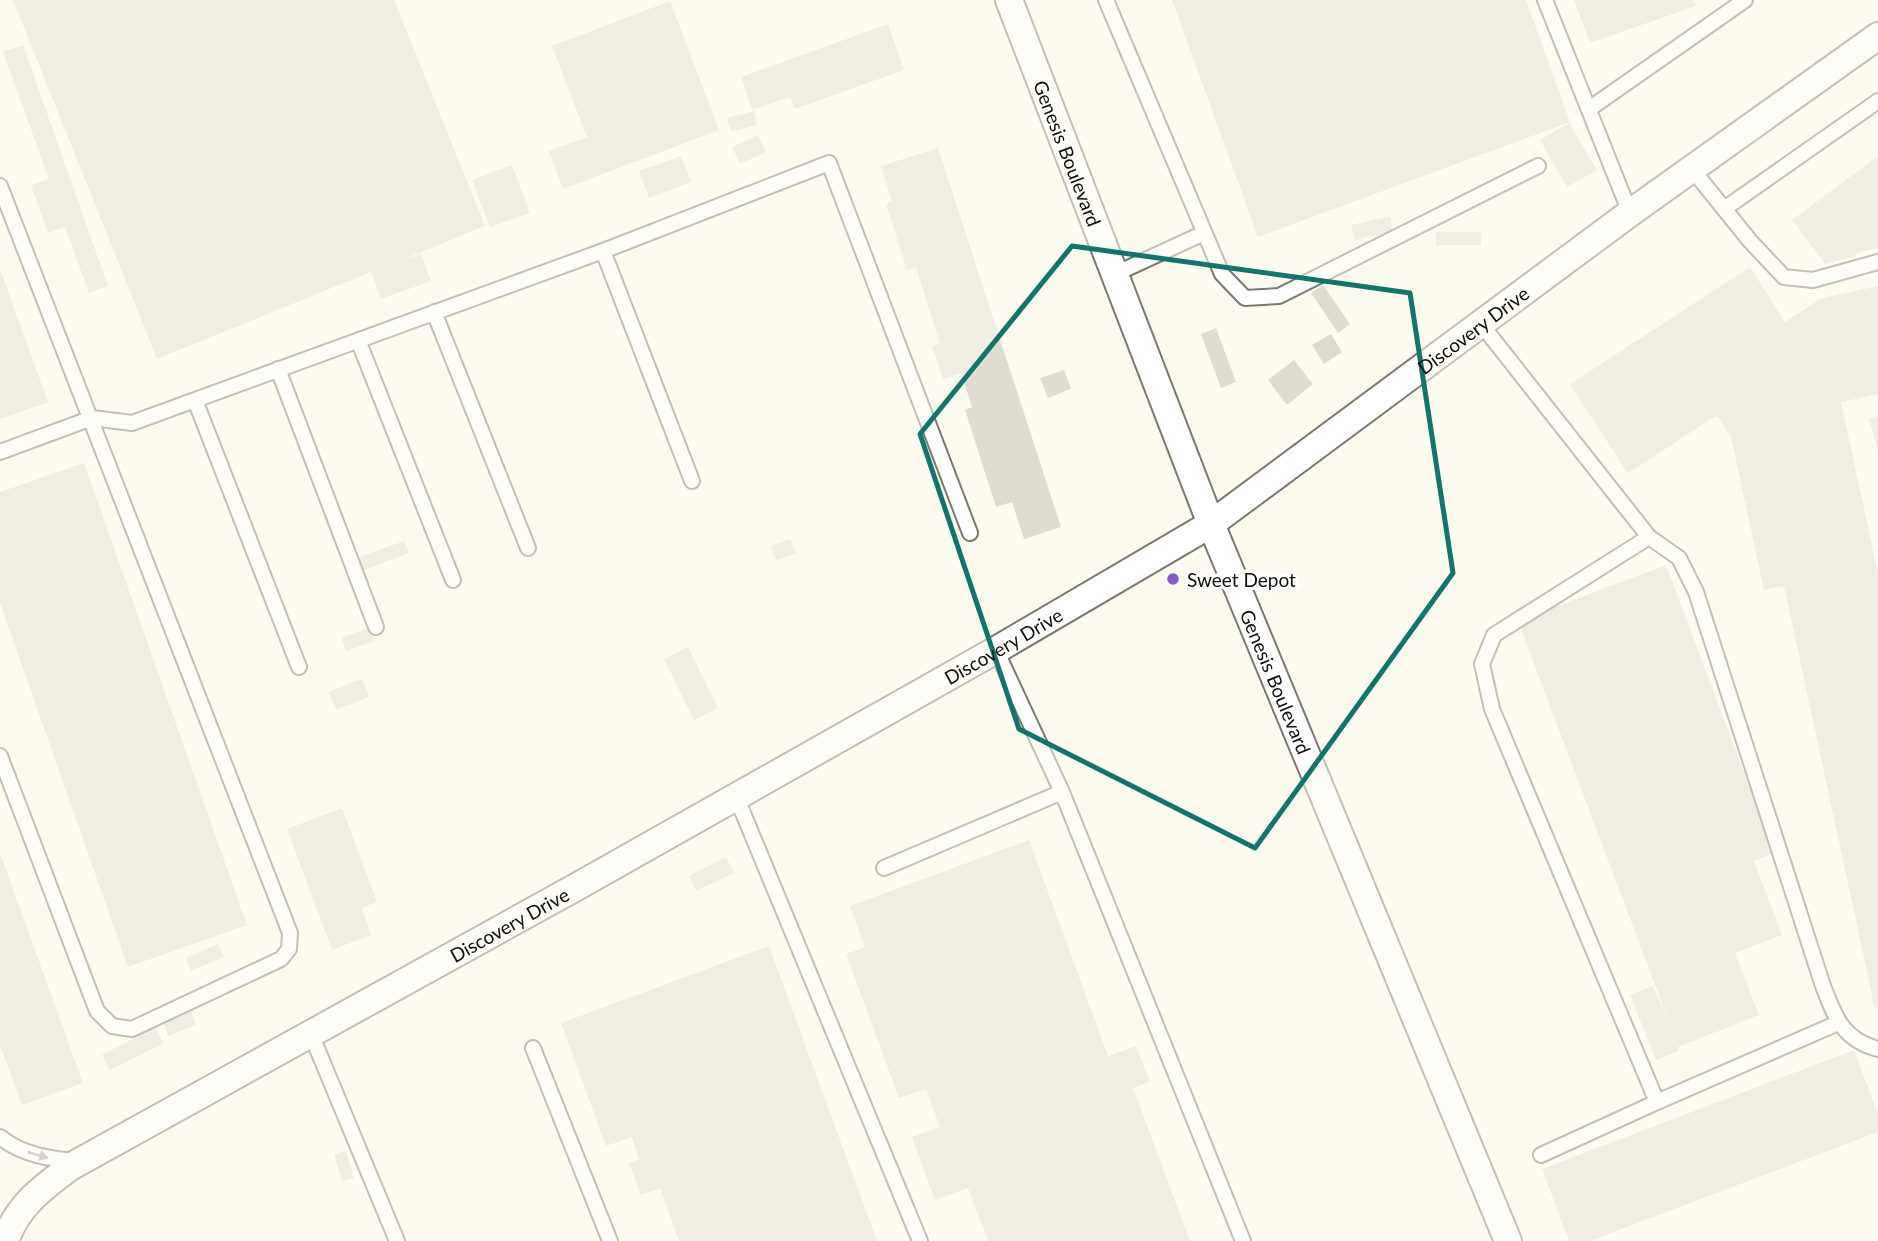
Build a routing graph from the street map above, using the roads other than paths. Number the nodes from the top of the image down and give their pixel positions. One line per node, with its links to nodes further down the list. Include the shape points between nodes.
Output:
1 (1009, 0): 16 (street, Genesis Boulevard)
2 (1106, 0): 13 (lane)
3 (1545, 0): 7 (lane)
4 (1745, 0): 7 (lane)
5 (1878, 36): 9 (street, Discovery Drive)
6 (1878, 101): 11 (lane)
7 (1589, 109): 12 (lane)
8 (1538, 166): 13 (lane, via 1279,296 1245,298 1222,274)
9 (1692, 169): 11 (lane); 12 (street, Discovery Drive)
10 (0, 186): 22 (lane)
11 (1724, 209): 15 (lane, via 1784,277 1813,280)
12 (1630, 213): 18 (street, Discovery Drive)
13 (1204, 233): 16 (lane)
14 (603, 251): 17 (lane); 24 (lane); 26 (lane, via 829,163)
15 (1878, 262)
16 (1115, 274): 25 (street, Genesis Boulevard)
17 (434, 312): 19 (lane); 28 (lane)
18 (1481, 324): 25 (street, Discovery Drive); 27 (lane)
19 (358, 340): 20 (lane); 29 (lane)
20 (278, 369): 21 (lane); 30 (lane)
21 (195, 400): 22 (lane, via 132,423); 32 (lane)
22 (92, 418): 23 (lane); 33 (lane, via 290,933 289,949 282,959 132,1029 113,1026 97,1011)
23 (0, 452)
24 (692, 481)
25 (1212, 524): 31 (street, Discovery Drive); 50 (street, Genesis Boulevard)
26 (970, 533)
27 (1649, 537): 37 (lane, via 1679,558 1696,592); 41 (lane, via 1493,635 1482,664 1492,709)
28 (528, 548)
29 (453, 580)
30 (376, 627)
31 (996, 649): 34 (lane); 35 (street, Discovery Drive)
32 (299, 667)
33 (0, 756)
34 (1062, 792): 36 (lane); 49 (lane)
35 (736, 796): 38 (street, Discovery Drive); 48 (lane)
36 (884, 869)
37 (1838, 1023): 40 (lane, via 1862,1045); 41 (lane)
38 (311, 1034): 44 (street, Discovery Drive); 46 (lane)
39 (533, 1048): 47 (lane)
40 (1878, 1049)
41 (1657, 1102): 43 (lane)
42 (0, 1137): 44 (lane, one-way to 44, via 35,1155)
43 (1541, 1155)
44 (76, 1165): 45 (street, Discovery Drive, via 34,1194)
45 (3, 1238)
46 (397, 1241)
47 (610, 1241)
48 (920, 1241)
49 (1243, 1241)
50 (1508, 1241)

